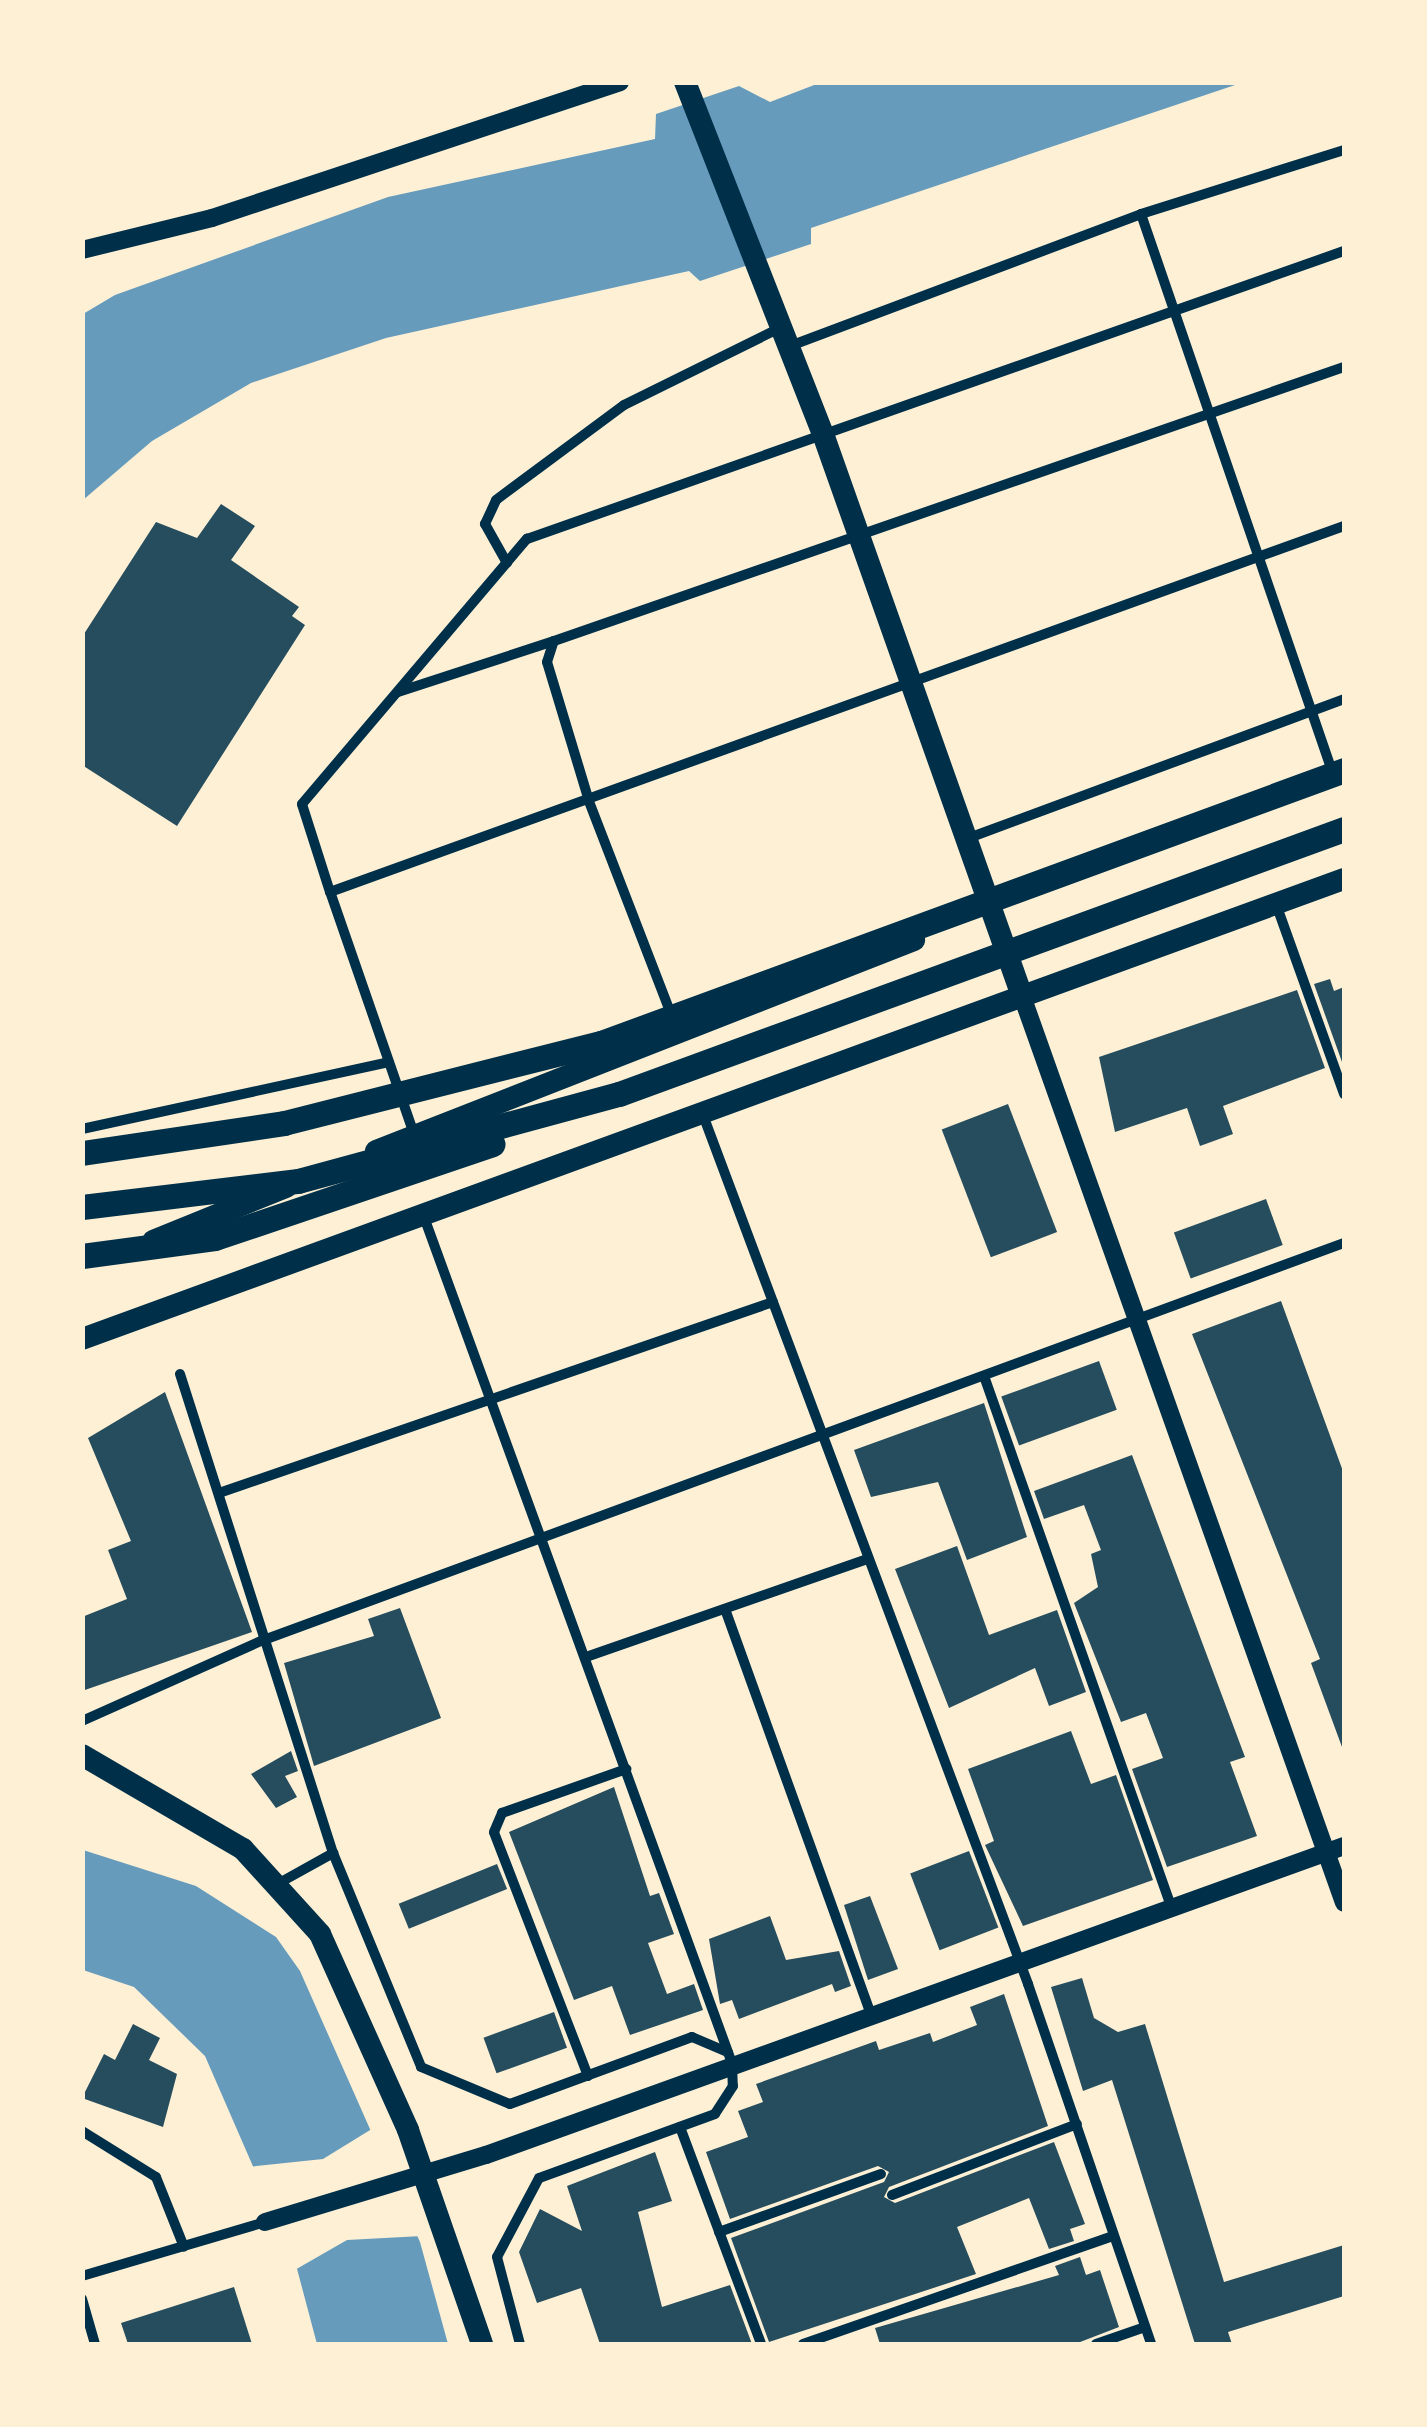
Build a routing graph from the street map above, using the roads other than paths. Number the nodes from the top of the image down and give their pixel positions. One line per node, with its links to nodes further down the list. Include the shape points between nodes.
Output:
1 (620, 82): 5 (street, via 212,218)
2 (689, 92): 8 (main road)
3 (1344, 150): 4 (street)
4 (1141, 214): 7 (street); 8 (street)
5 (82, 250)
6 (1344, 251): 7 (street)
7 (1174, 309): 10 (street); 11 (street)
8 (786, 336): 11 (main road); 14 (street, via 624,404 496,500 485,524)
9 (1344, 367): 10 (street)
10 (1207, 411): 13 (street); 15 (street)
11 (823, 434): 13 (main road); 14 (street, via 527,539)
12 (1344, 526): 15 (street)
13 (858, 534): 16 (street); 19 (main road)
14 (507, 562): 20 (street)
15 (1253, 562): 19 (street); 22 (street)
16 (554, 641): 17 (street); 18 (street)
17 (528, 649): 18 (street); 20 (street)
18 (547, 662): 24 (street)
19 (908, 678): 24 (street); 26 (main road)
20 (397, 692): 28 (street, via 302,804)
21 (1344, 699): 22 (street)
22 (1309, 712): 23 (street); 26 (street)
23 (1341, 770): 30 (main road); 39 (highway, via 601,1043 302,1120)
24 (589, 801): 28 (street); 32 (street)
25 (1344, 830): 34 (highway)
26 (965, 839): 30 (main road)
27 (1344, 879): 29 (main road)
28 (330, 892): 33 (street)
29 (1276, 904): 31 (main road); 35 (street)
30 (989, 911): 31 (main road); 32 (main road)
31 (1022, 996): 36 (main road); 46 (street)
32 (678, 1034): 38 (main road)
33 (389, 1062): 37 (street); 38 (street)
34 (619, 1094): 40 (highway, via 298,1181); 43 (highway, via 401,1180 215,1238)
35 (1344, 1094)
36 (702, 1114): 41 (main road); 45 (street)
37 (82, 1130)
38 (414, 1135): 44 (main road)
39 (82, 1153)
40 (82, 1208)
41 (424, 1217): 47 (main road); 50 (street)
42 (1344, 1243): 46 (street)
43 (82, 1256)
44 (82, 1270)
45 (774, 1302): 50 (street); 51 (street)
46 (1133, 1322): 49 (street); 61 (street)
47 (82, 1339)
48 (180, 1374): 52 (street)
49 (984, 1376): 51 (street); 65 (street)
50 (495, 1400): 52 (street); 53 (street)
51 (824, 1436): 53 (street); 54 (street)
52 (219, 1493): 56 (street, via 265,1619)
53 (544, 1542): 56 (street); 57 (street)
54 (868, 1559): 55 (street); 66 (street)
55 (725, 1609): 57 (street); 67 (street)
56 (261, 1641): 58 (street); 62 (street)
57 (586, 1657): 60 (street)
58 (82, 1721)
59 (82, 1755): 63 (main road, via 243,1848)
60 (626, 1769): 68 (street); 69 (street, via 502,1812 494,1832)
61 (1336, 1849): 64 (street); 65 (street)
62 (333, 1852): 63 (street); 69 (street, via 421,2066 510,2104)
63 (281, 1882): 74 (main road, via 320,1934)
64 (1344, 1903)
65 (1171, 1906): 66 (street)
66 (1016, 1962): 67 (street); 70 (street)
67 (870, 2015): 68 (street)
68 (730, 2058): 69 (street, via 692,2037); 71 (street, via 733,2086 715,2114); 74 (street)
69 (588, 2076)
70 (1077, 2124): 75 (street); 78 (street)
71 (680, 2127): 77 (street); 85 (street, via 539,2178 497,2257)
72 (85, 2136): 79 (street, via 156,2177)
73 (881, 2174): 77 (street)
74 (415, 2179): 76 (street); 84 (main road)
75 (892, 2196)
76 (265, 2222): 79 (street)
77 (720, 2232): 86 (street)
78 (1114, 2236): 82 (street); 87 (street)
79 (184, 2246): 80 (street)
80 (82, 2276)
81 (82, 2299): 83 (street)
82 (1145, 2327): 88 (street); 89 (street)
83 (95, 2344)
84 (482, 2344)
85 (520, 2344)
86 (761, 2344)
87 (803, 2344)
88 (1096, 2344)
89 (1151, 2344)

